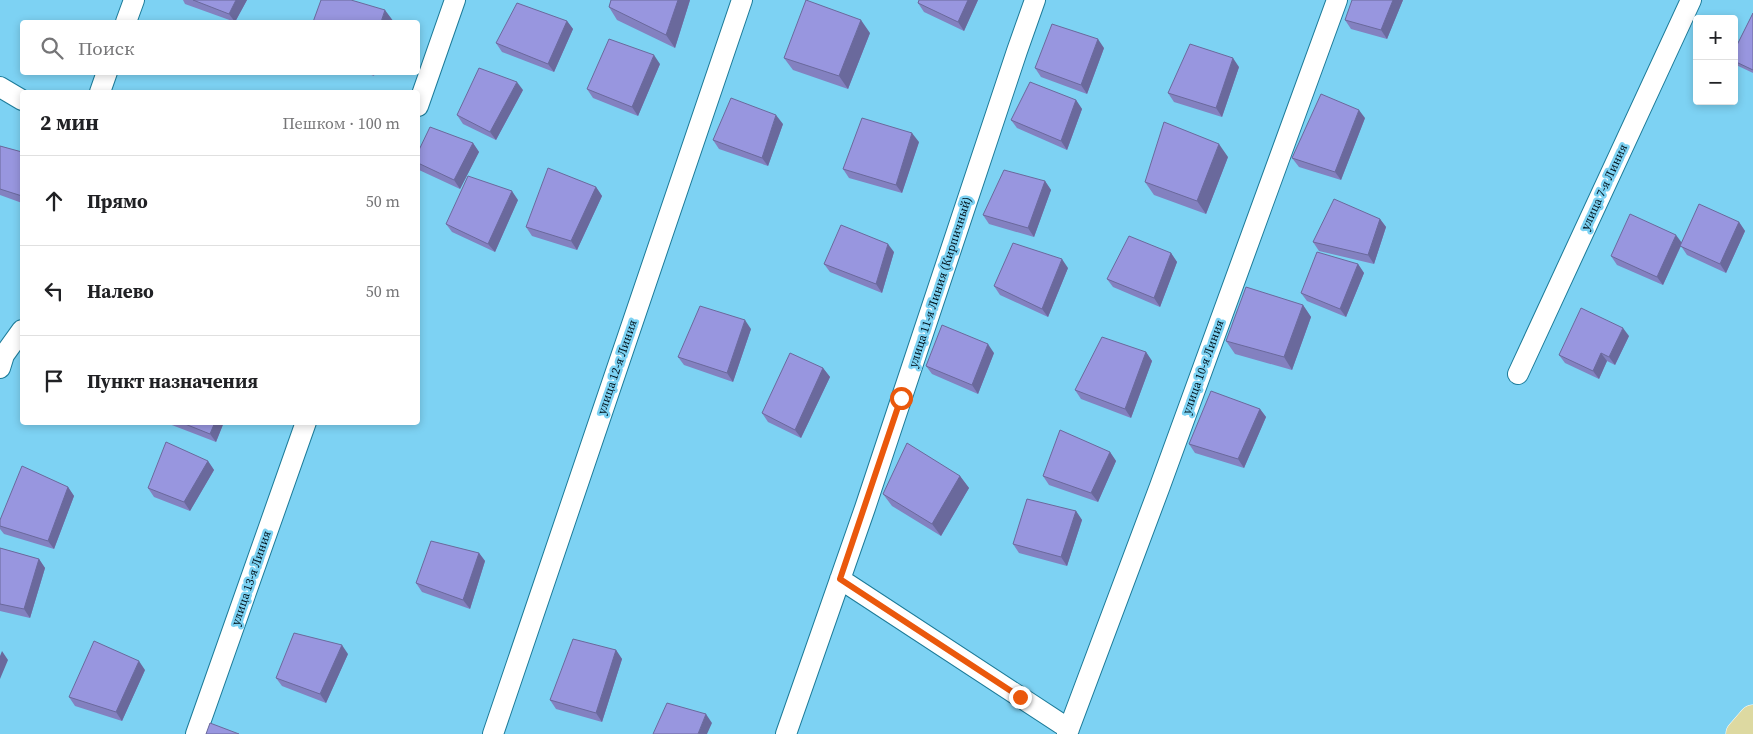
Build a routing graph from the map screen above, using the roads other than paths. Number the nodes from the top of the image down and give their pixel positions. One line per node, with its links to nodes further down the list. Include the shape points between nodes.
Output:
1 (134, 0): 7 (street)
2 (455, 0): 12 (street)
3 (742, 0): 21 (street, улица 12-я Линия)
4 (1035, 0): 17 (street, улица 11-я Линия (Кирпичный))
5 (1337, 0): 19 (street, улица 10-я Линия)
6 (1691, 0): 15 (street, улица 7-я Линия)
7 (127, 20)
8 (106, 75): 10 (street)
9 (0, 86): 11 (street)
10 (101, 90)
11 (20, 99)
12 (420, 100)
13 (20, 333): 14 (street, via 4,355)
14 (0, 368)
15 (1518, 374)
16 (305, 425): 20 (street, улица 13-я Линия)
17 (840, 579): 19 (street); 22 (street, улица 11-я Линия (Кирпичный))
18 (1753, 719): 23 (main road)
19 (1068, 731)
20 (196, 734)
21 (493, 734)
22 (786, 734)
23 (1740, 734)

